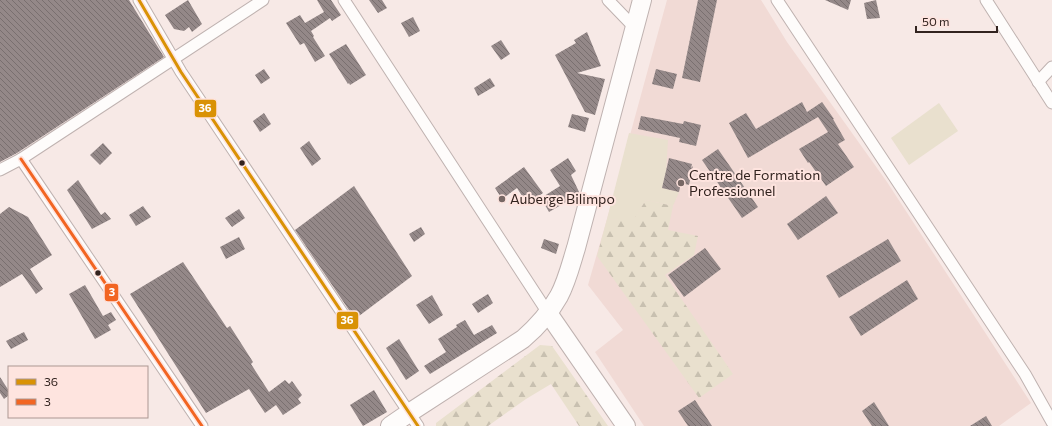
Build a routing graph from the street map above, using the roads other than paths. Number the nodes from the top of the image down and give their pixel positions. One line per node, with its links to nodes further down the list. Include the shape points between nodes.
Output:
1 (139, 0): 9 (street)
2 (263, 0): 9 (street)
3 (608, 0): 8 (street)
4 (642, 0): 8 (highway)
5 (777, 0): 17 (street, via 1025,374)
6 (986, 0): 11 (street)
7 (346, 2): 15 (street)
8 (634, 27): 15 (highway, via 568,274)
9 (173, 58): 13 (street); 16 (street)
10 (1052, 67): 11 (street)
11 (1038, 82): 12 (street)
12 (1052, 103)
13 (21, 159): 14 (street); 18 (street)
14 (0, 170)
15 (548, 313): 16 (highway, via 523,339); 20 (highway)
16 (413, 420): 19 (highway)
17 (1052, 422)
18 (202, 426)
19 (390, 426)
20 (626, 426)

